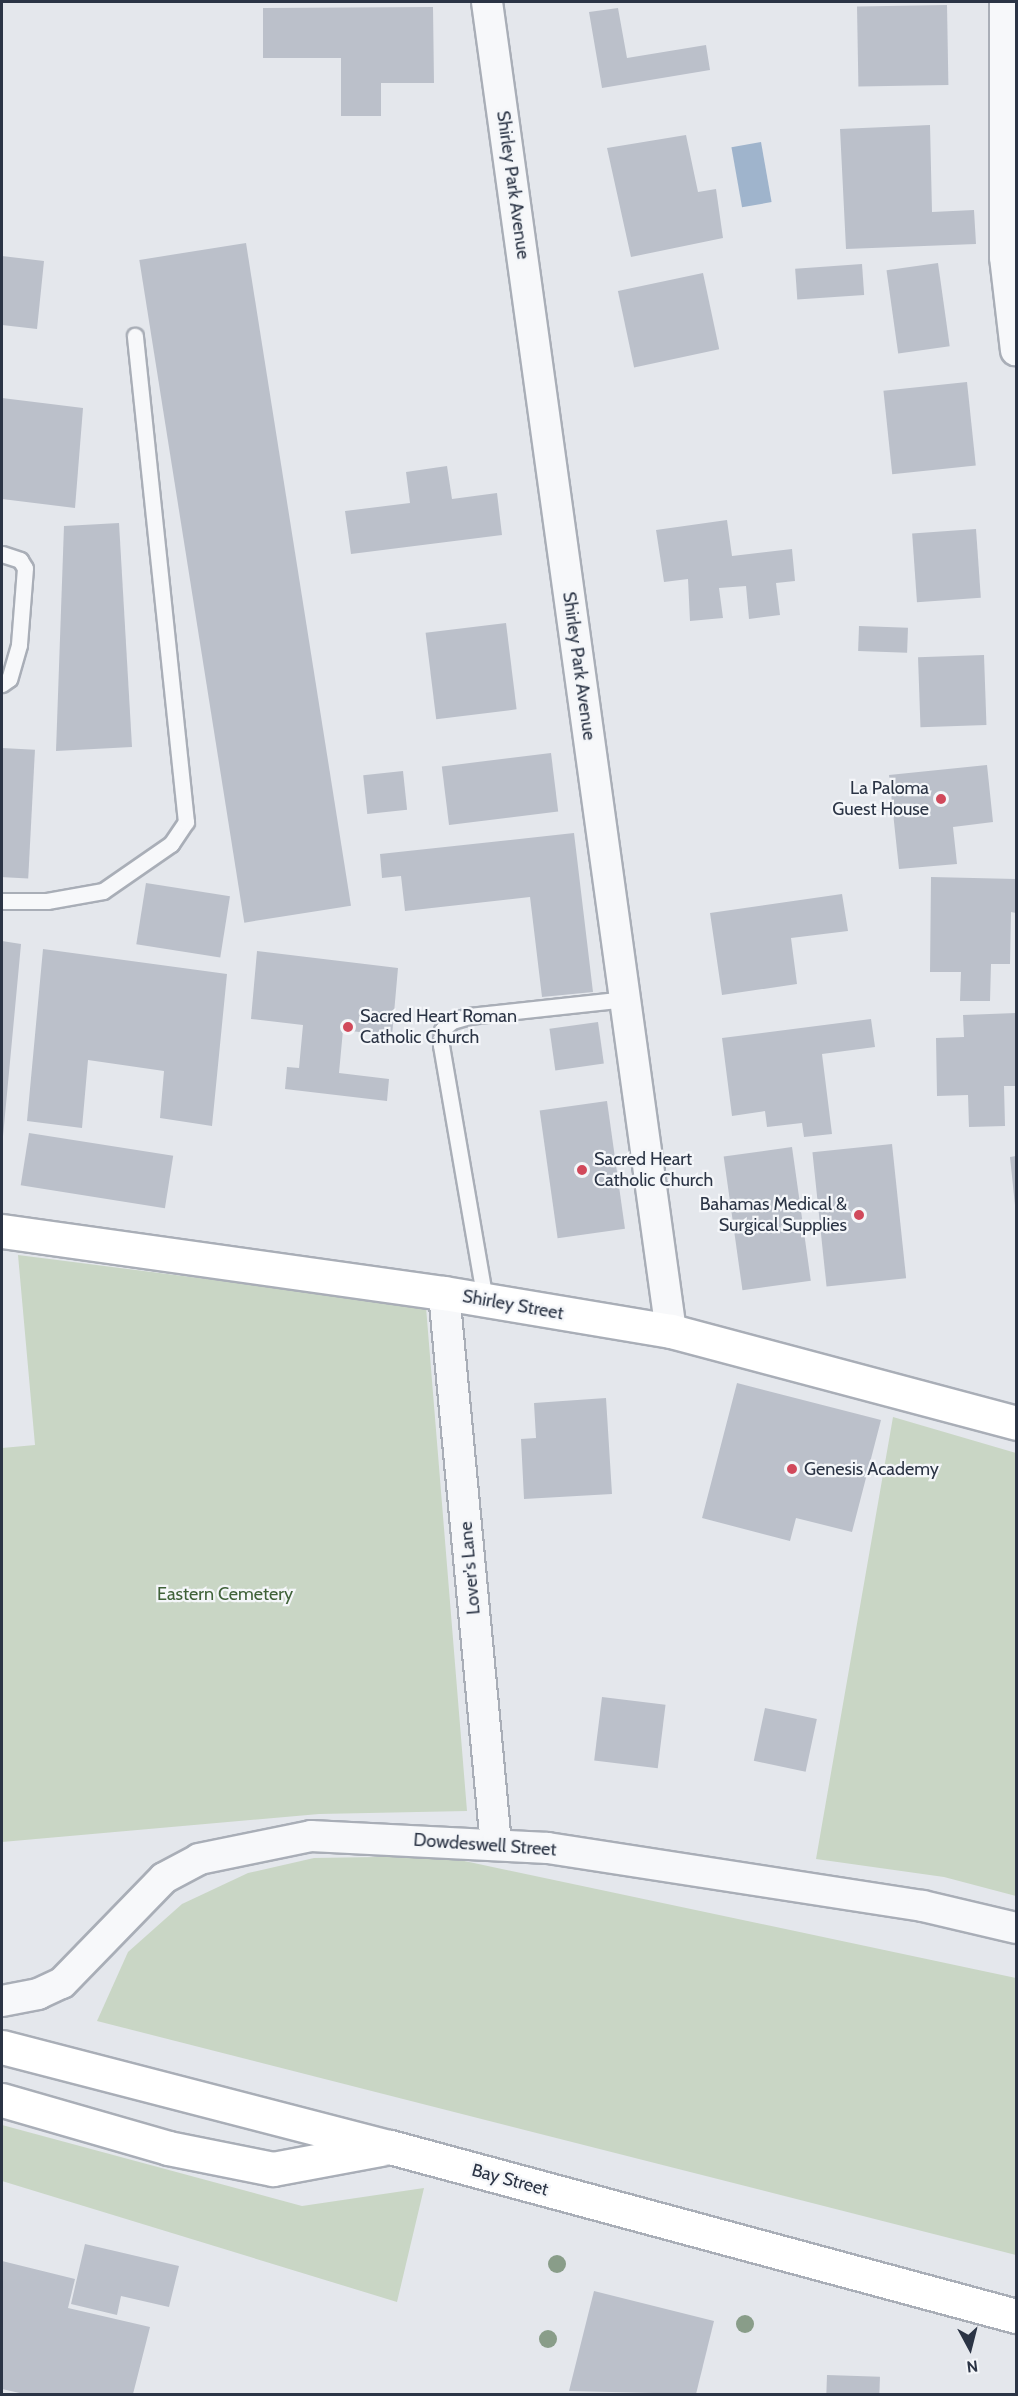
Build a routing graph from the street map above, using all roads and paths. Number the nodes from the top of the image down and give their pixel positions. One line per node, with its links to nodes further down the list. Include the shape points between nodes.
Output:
1 (487, 2): 9 (street, Shirley Park Avenue)
2 (1005, 2): 3 (street)
3 (1011, 145): 5 (street, via 1005,257)
4 (135, 336): 8 (lane, via 186,822 171,844 103,891 47,901)
5 (1017, 350)
6 (2, 554): 7 (lane, via 20,560 25,568 19,645 9,679)
7 (2, 684)
8 (2, 901)
9 (626, 999): 12 (lane, via 469,1016 452,1021 442,1030 441,1045); 13 (street, Shirley Park Avenue)
10 (2, 1231): 11 (highway, Shirley Street)
11 (444, 1293): 12 (highway, Shirley Street); 15 (street, Lover's Lane)
12 (485, 1300): 13 (highway, Shirley Street)
13 (671, 1331): 14 (highway, Shirley Street)
14 (1017, 1423)
15 (496, 1844): 16 (street, Dowdeswell Street, via 548,1848 923,1906); 17 (street, Dowdeswell Street, via 311,1836 199,1859 164,1878 62,1983 38,1994)
16 (1017, 1928)
17 (2, 2001)
18 (2, 2047): 20 (highway, Bay Street)
19 (2, 2100): 20 (highway, via 168,2148 273,2169)
20 (390, 2147): 21 (highway, Bay Street)
21 (1017, 2316)

